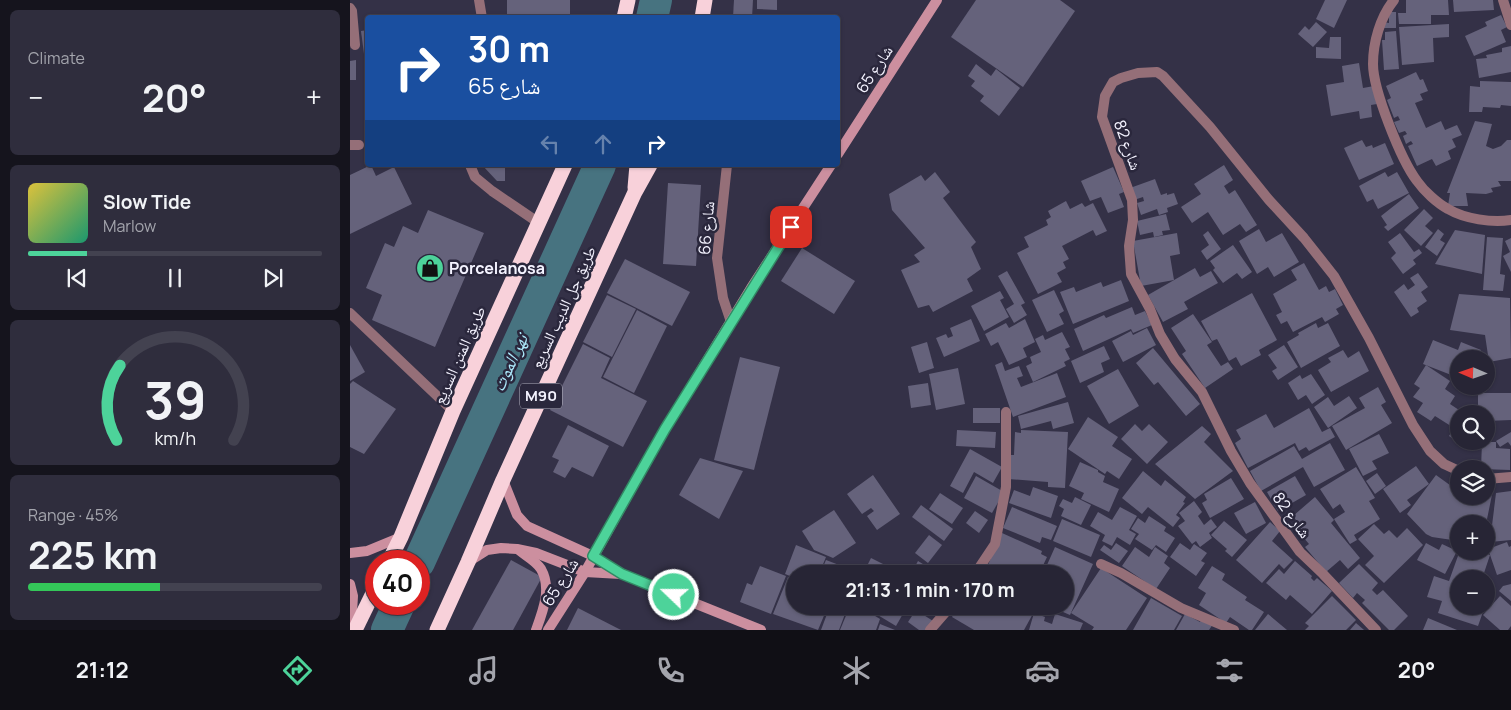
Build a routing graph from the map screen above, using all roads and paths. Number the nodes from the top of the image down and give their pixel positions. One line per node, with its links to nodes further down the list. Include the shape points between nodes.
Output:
1 (479, 0): 8 (street)
2 (628, 0): 9 (highway)
3 (705, 0): 10 (highway)
4 (936, 0): 13 (main road, شارع 65)
5 (1394, 0): 21 (street, via 1385,12 1373,47 1373,66 1380,101 1405,160 1417,182 1447,209 1464,216)
6 (1503, 0): 11 (street)
7 (350, 8): 12 (street)
8 (482, 15)
9 (625, 15)
10 (702, 15)
11 (1511, 25)
12 (355, 46)
13 (840, 151)
14 (471, 167): 22 (street, via 475,177 492,192)
15 (637, 167): 20 (highway)
16 (649, 167): 20 (highway, طريق جل الديب السريع / M90)
17 (727, 167): 24 (street, شارع 66, via 717,258 723,298)
18 (829, 167): 24 (main road, شارع 65)
19 (562, 171): 22 (highway, طريق المتن السريع)
20 (635, 192): 30 (highway, طريق جل الديب السريع / M90)
21 (1511, 220)
22 (539, 222): 25 (highway, طريق المتن السريع)
23 (350, 313): 25 (street)
24 (731, 322): 35 (main road, شارع 65)
25 (453, 411): 31 (highway, طريق المتن السريع)
26 (1006, 412): 38 (street, via 1006,487 995,544)
27 (1450, 467): 51 (street, شارع 82, via 1430,451 1417,432 1370,338 1334,276 1210,127 1157,72 1138,73 1113,82 1105,96 1102,117 1132,200 1131,274 1160,334 1175,359 1202,392 1250,483 1300,552)
28 (1511, 477): 29 (street)
29 (1495, 478)
30 (502, 480): 35 (main road, via 518,515 527,526); 36 (highway, طريق جل الديب السريع / M90)
31 (401, 537): 33 (highway, طريق المتن السريع); 34 (main road, via 367,551)
32 (517, 549): 36 (main road, via 487,550); 39 (main road, via 536,552); 46 (main road, via 540,568 544,576 546,599)
33 (394, 550)
34 (350, 553)
35 (593, 556): 39 (main road, شارع 65); 40 (main road)
36 (468, 562): 45 (highway, طريق جل الديب السريع / M90)
37 (1101, 564): 50 (street, via 1121,572 1180,608)
38 (981, 565)
39 (585, 572): 40 (main road); 47 (main road, شارع 65)
40 (622, 574): 48 (main road)
41 (350, 584): 44 (main road)
42 (365, 608): 44 (highway)
43 (943, 615): 49 (street)
44 (353, 630)
45 (436, 630)
46 (536, 630)
47 (548, 630)
48 (762, 630)
49 (930, 630)
50 (1234, 630)
51 (1376, 630)

